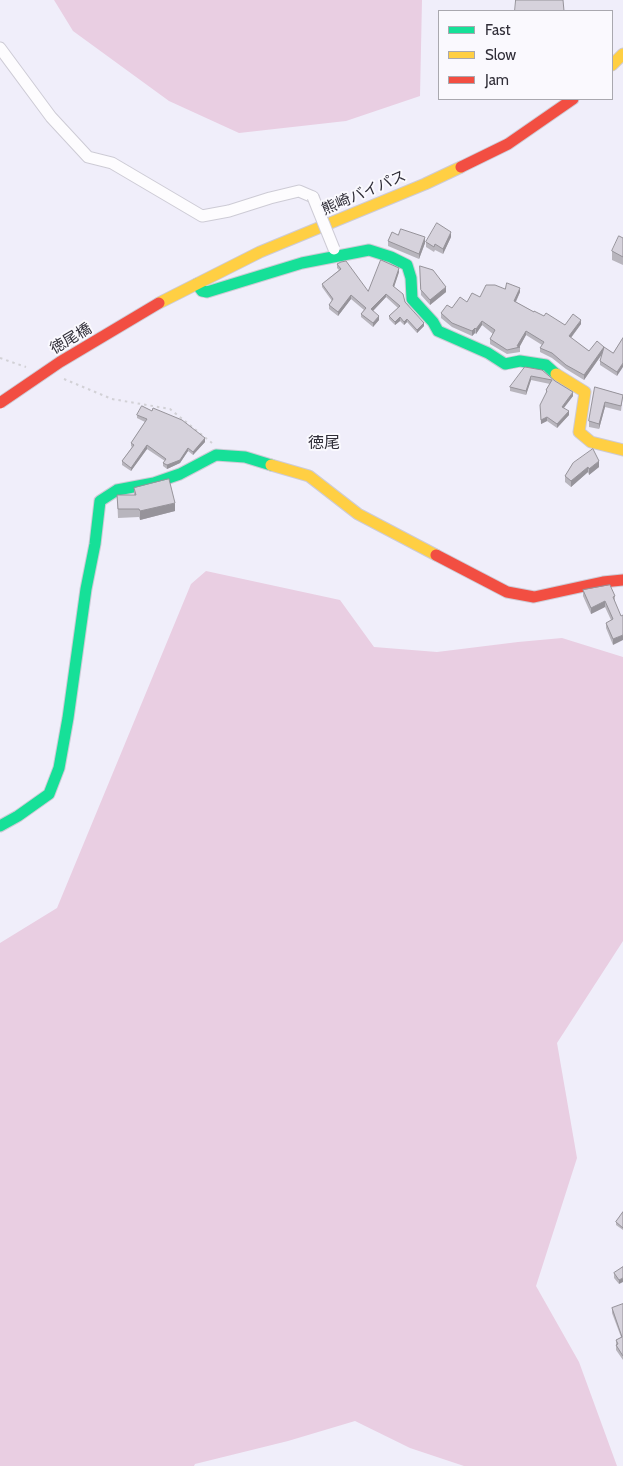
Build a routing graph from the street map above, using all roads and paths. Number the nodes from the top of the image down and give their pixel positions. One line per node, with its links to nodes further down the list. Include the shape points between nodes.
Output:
1 (0, 48): 5 (street, bridge, via 51,117 88,157 112,163 202,216 299,191 313,197)
2 (623, 54): 3 (main road)
3 (613, 64)
4 (572, 100): 6 (main road, 熊崎バイパス, via 508,144 425,184 260,252)
5 (336, 253): 6 (main road, via 207,292); 12 (main road, via 369,250 407,265 412,299 438,331 505,364 520,361 546,365 585,392 578,432 590,442)
6 (197, 284): 7 (main road, 熊崎バイパス)
7 (159, 303): 11 (main road, 徳尾橋, bridge, via 60,362)
8 (0, 358): 9 (path)
9 (33, 368)
10 (56, 376): 13 (path, via 112,400 170,409 214,444)
11 (0, 403)
12 (623, 450)
13 (216, 455): 14 (main road, via 245,457 309,476 358,514 507,592 534,597); 15 (main road, via 180,474 117,490 100,501 59,768 49,794)
14 (623, 580)
15 (0, 826)

